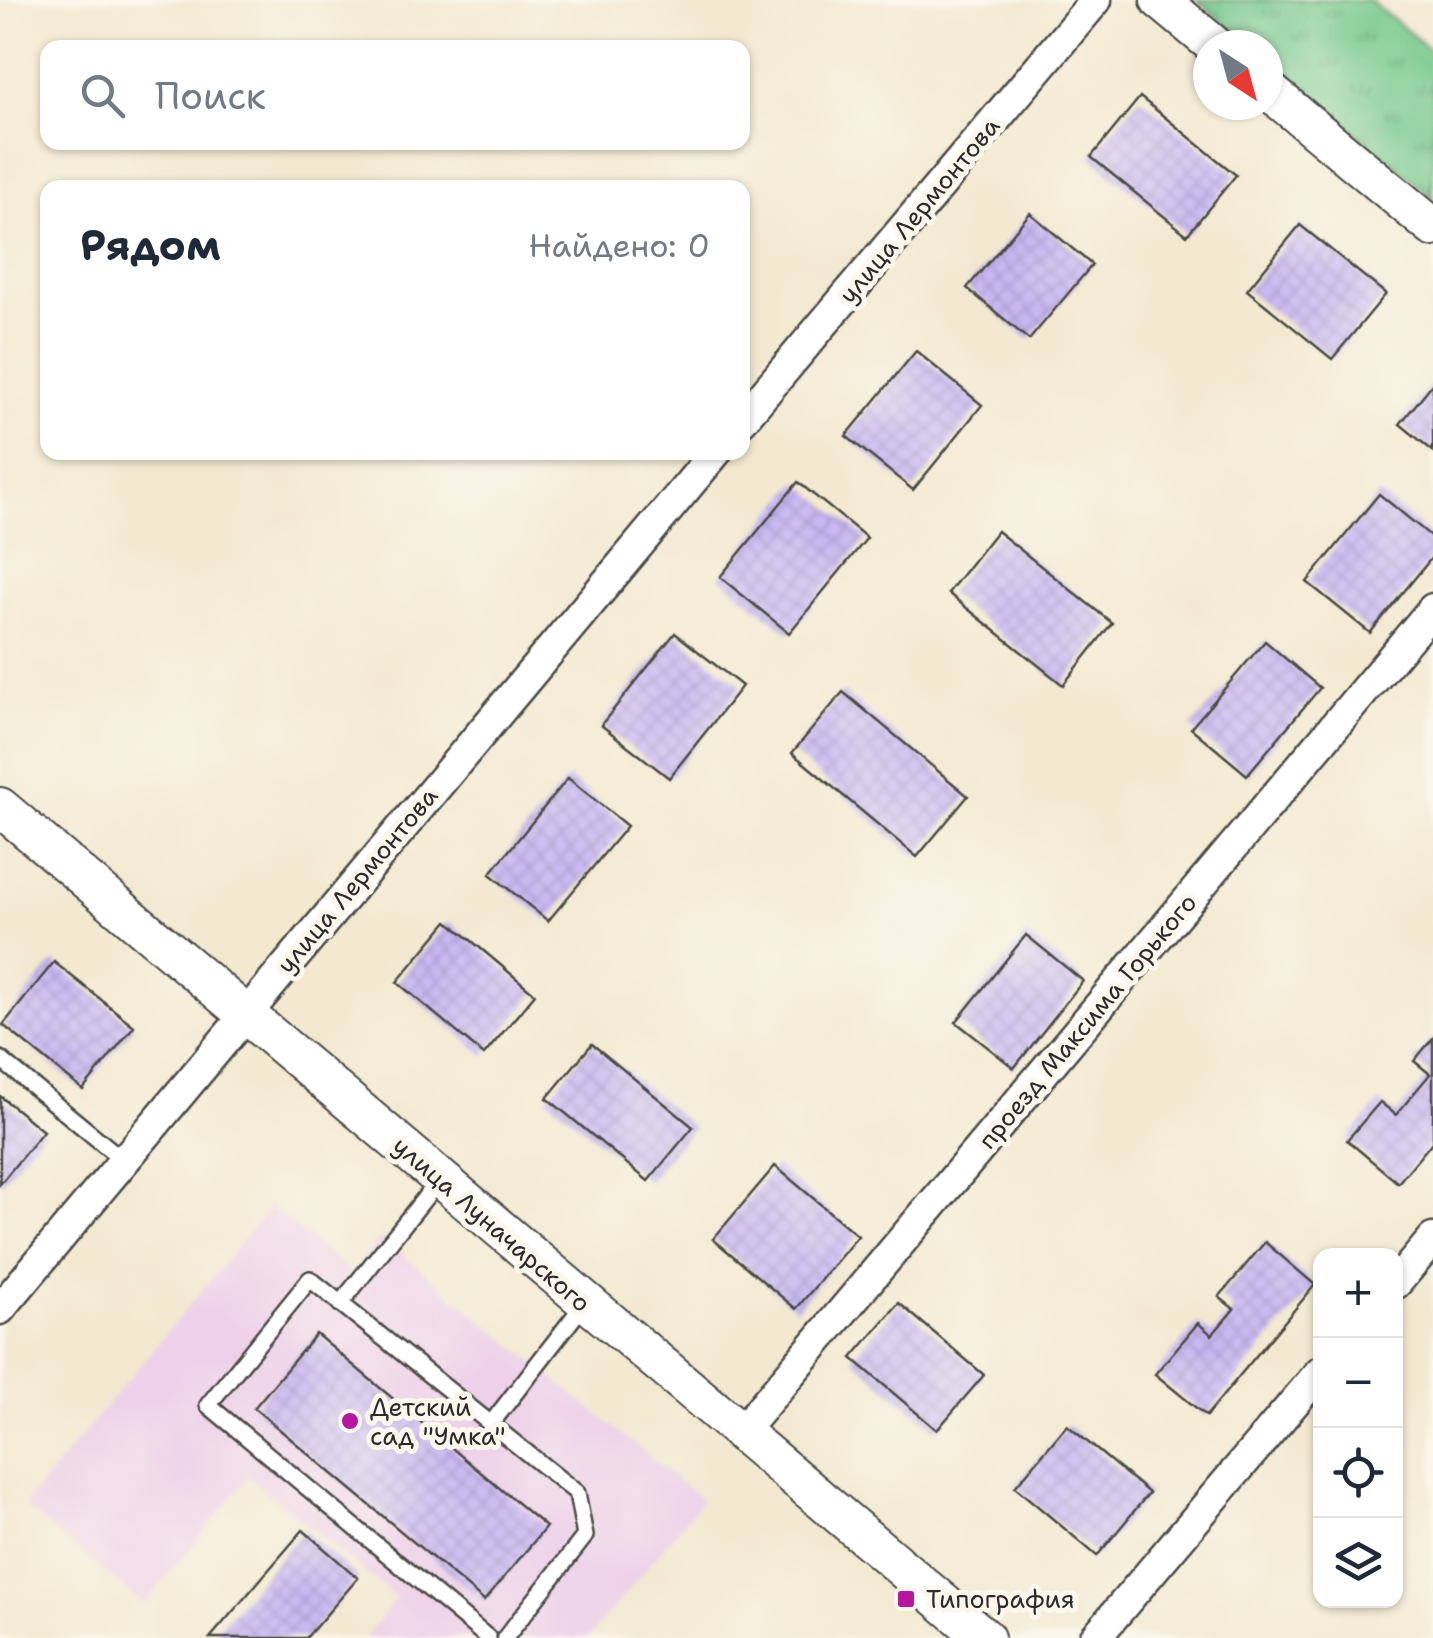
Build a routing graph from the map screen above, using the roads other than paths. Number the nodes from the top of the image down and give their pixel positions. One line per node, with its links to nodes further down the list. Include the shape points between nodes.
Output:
1 (1096, 0): 6 (street, улица Лермонтова)
2 (1160, 0): 3 (street)
3 (1196, 30)
4 (1283, 103): 5 (street)
5 (1433, 228)
6 (750, 411)
7 (709, 460): 10 (street, улица Лермонтова)
8 (1433, 609): 21 (street, проезд Максима Горького)
9 (0, 807): 10 (street, улица Луначарского)
10 (245, 1013): 12 (street, улица Лермонтова); 13 (street, улица Луначарского)
11 (0, 1059): 12 (lane)
12 (123, 1160): 18 (street, улица Лермонтова)
13 (440, 1179): 16 (lane); 17 (street, улица Луначарского)
14 (1433, 1239): 15 (street)
15 (1403, 1275)
16 (340, 1304): 20 (lane); 22 (lane, via 310,1279 208,1405)
17 (584, 1304): 20 (lane); 21 (street, улица Луначарского)
18 (0, 1309)
19 (1313, 1380): 25 (street)
20 (490, 1425): 23 (lane, via 577,1494 585,1536)
21 (741, 1432): 24 (street, улица Луначарского)
22 (488, 1638)
23 (504, 1638)
24 (986, 1638)
25 (1095, 1638)

